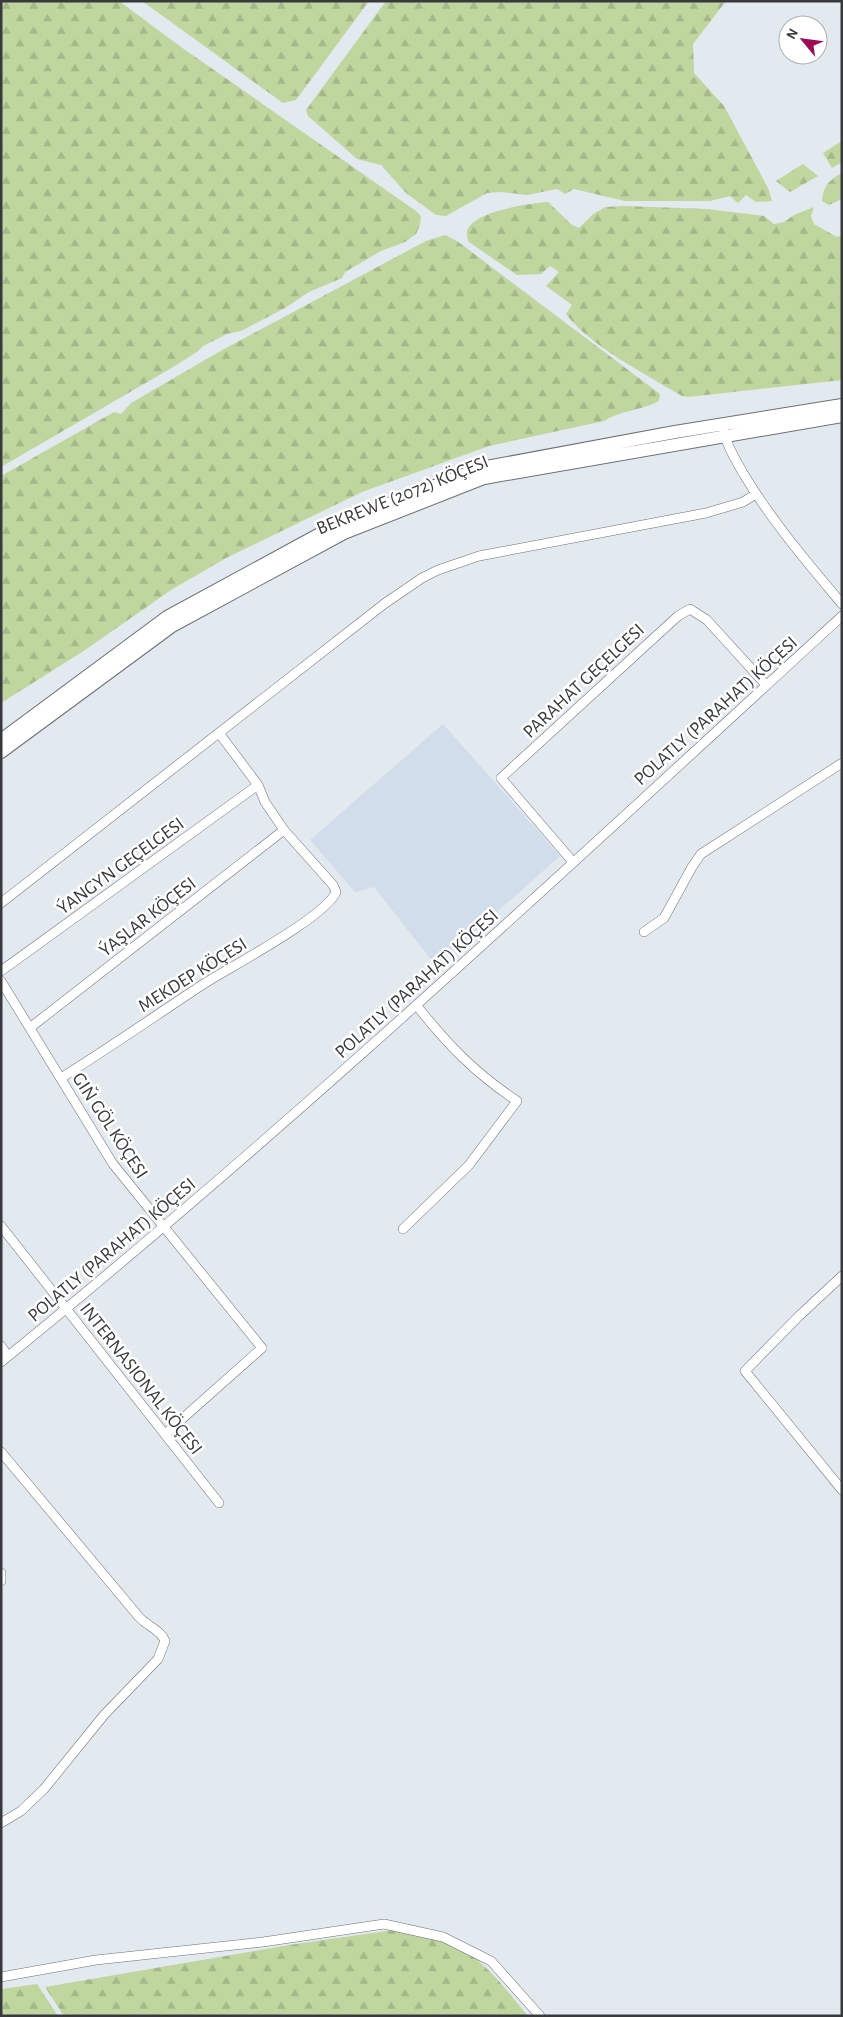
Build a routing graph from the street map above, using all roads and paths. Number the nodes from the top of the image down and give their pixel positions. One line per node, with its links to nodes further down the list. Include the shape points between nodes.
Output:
1 (842, 405): 3 (main road, BEKREWE (2072) KÖÇESI)
2 (842, 416): 3 (main road, BEKREWE (2072) KÖÇESI)
3 (723, 430): 4 (street, via 732,454); 9 (main road, BEKREWE (2072) KÖÇESI, via 481,468 340,524 166,617); 10 (main road, BEKREWE (2072) KÖÇESI, via 484,478 344,533 172,626)
4 (756, 494): 5 (street); 8 (street, via 743,502 706,513 496,553 438,570 384,604)
5 (842, 604)
6 (842, 616): 7 (street, POLATLY (PARAHAT) KÖÇESI)
7 (766, 686): 14 (street, POLATLY (PARAHAT) KÖÇESI); 14 (street, PARAHAT GEÇELGESI, via 697,612 690,610 678,616 501,778)
8 (219, 733): 12 (street); 15 (street)
9 (1, 740)
10 (1, 752)
11 (842, 764): 16 (street, via 701,854 664,918)
12 (258, 785): 13 (street); 17 (street, ÝANGYN GEÇELGESI)
13 (284, 830): 20 (street, ÝAŞLAR KÖÇESI); 21 (street, MEKDEP KÖÇESI, via 333,885 336,892 330,902 314,916)
14 (573, 862): 19 (street, POLATLY (PARAHAT) KÖÇESI)
15 (1, 902)
16 (644, 932)
17 (1, 971)
18 (1, 981): 20 (street, GIŇ GÖL KÖÇESI)
19 (416, 1006): 23 (street, POLATLY (PARAHAT) KÖÇESI); 24 (street, via 458,1054 517,1102 469,1165)
20 (31, 1027): 21 (street, GIŇ GÖL KÖÇESI)
21 (61, 1078): 23 (street, GIŇ GÖL KÖÇESI, via 113,1164)
22 (1, 1226): 26 (street, INTERNASIONAL KÖÇESI)
23 (163, 1227): 26 (street, POLATLY (PARAHAT) KÖÇESI); 29 (street, GIŇ GÖL KÖÇESI, via 262,1348)
24 (404, 1229)
25 (842, 1276): 31 (street, via 745,1371)
26 (67, 1308): 28 (street, POLATLY (PARAHAT) KÖÇESI); 29 (street, INTERNASIONAL KÖÇESI)
27 (1, 1346): 28 (street)
28 (5, 1359)
29 (165, 1434): 32 (street, INTERNASIONAL KÖÇESI)
30 (1, 1452): 35 (street, via 139,1617 165,1641 158,1659 104,1715 44,1790)
31 (842, 1490)
32 (219, 1503)
33 (1, 1573): 34 (street)
34 (1, 1581)
35 (1, 1823)
36 (1, 1977): 37 (street, via 96,1960 263,1942 384,1924 443,1936 491,1961)
37 (540, 2016)

